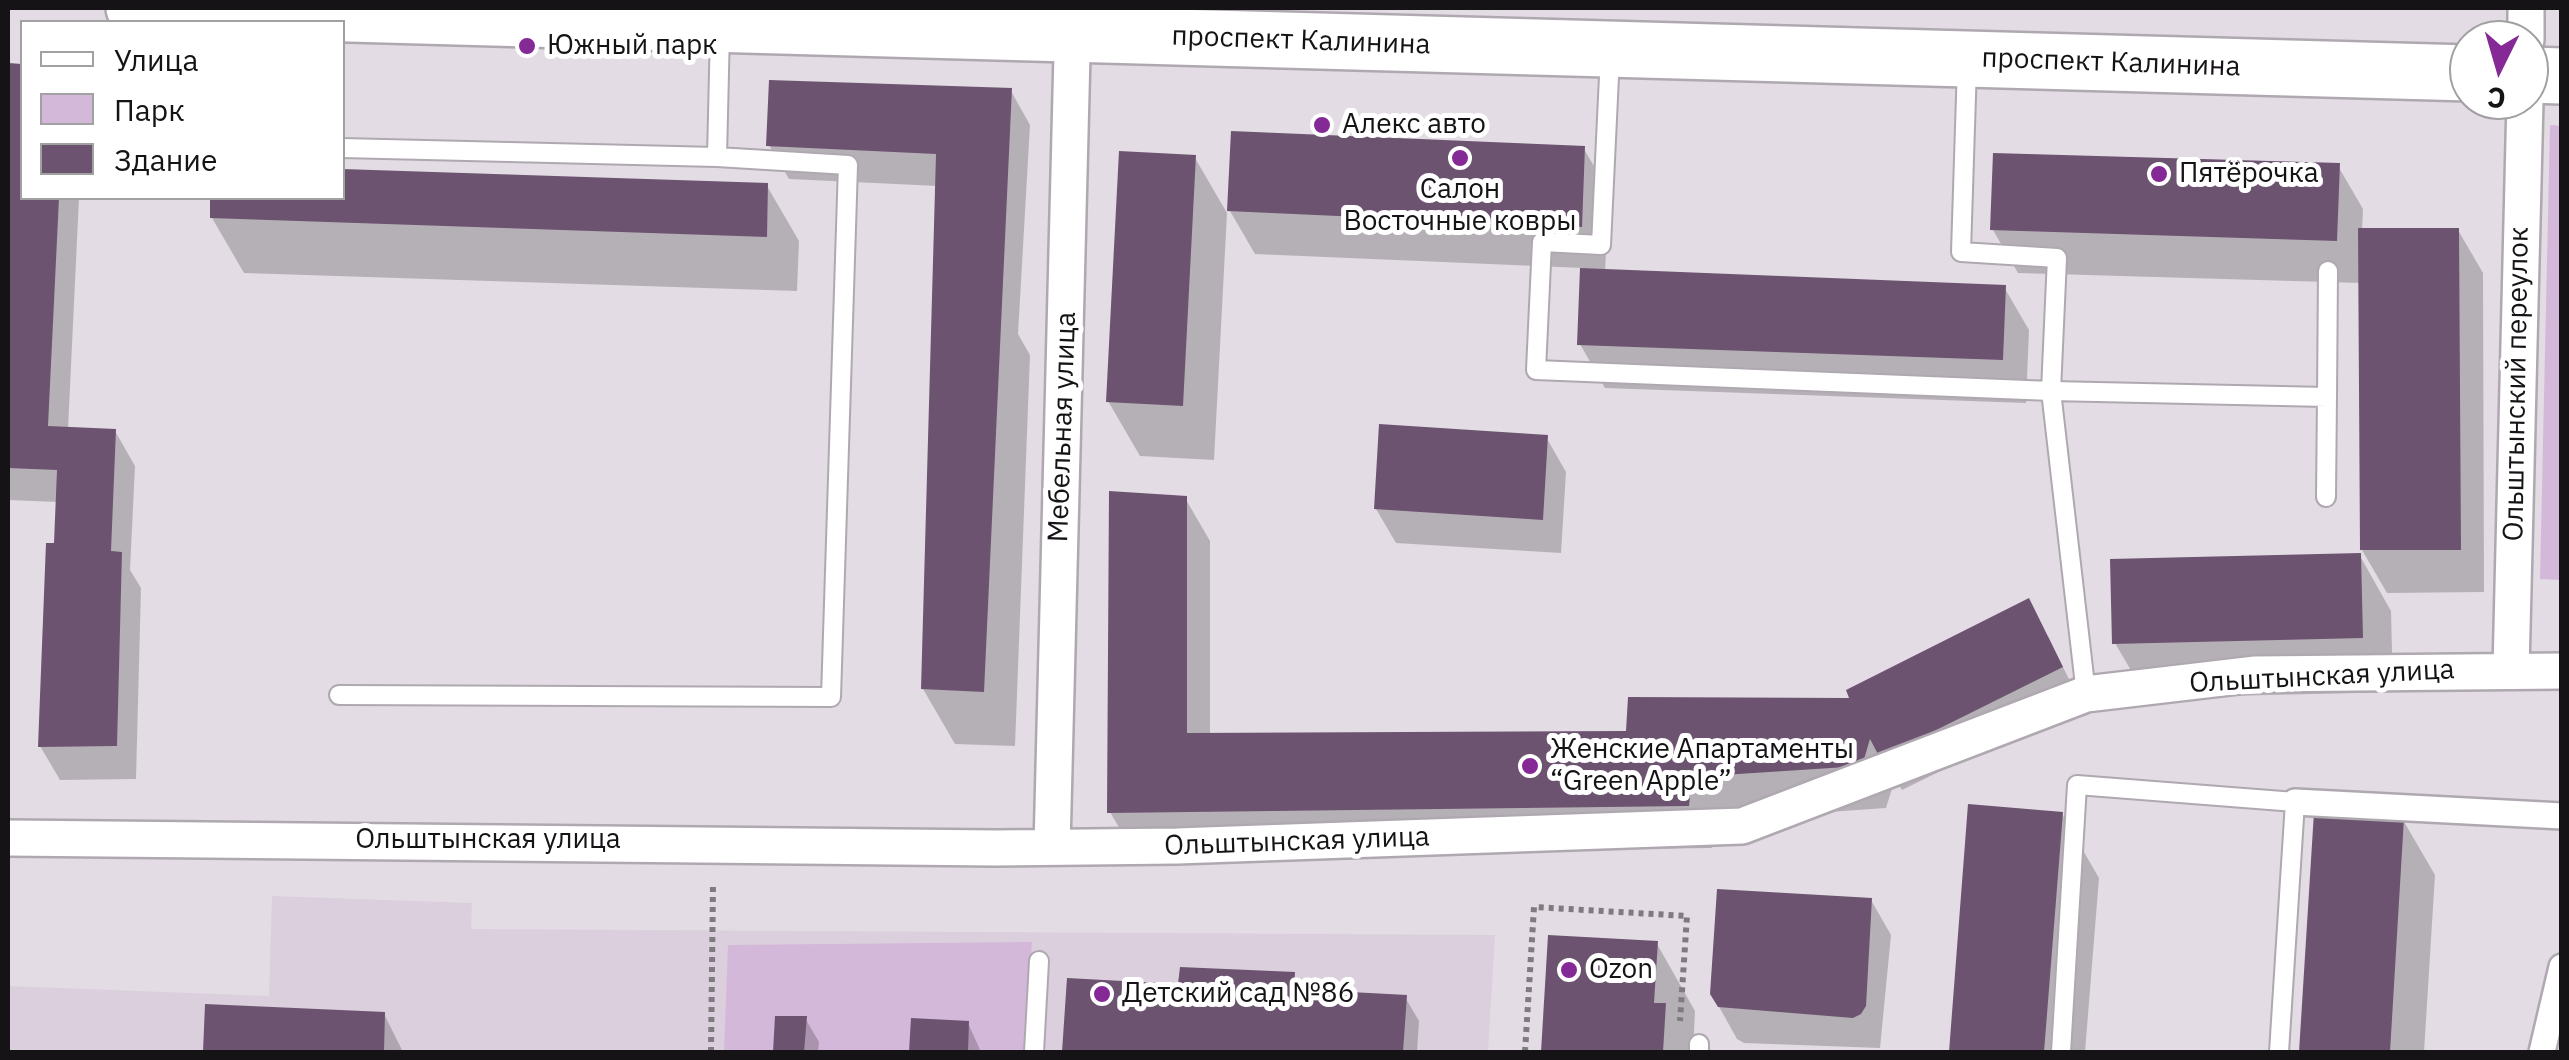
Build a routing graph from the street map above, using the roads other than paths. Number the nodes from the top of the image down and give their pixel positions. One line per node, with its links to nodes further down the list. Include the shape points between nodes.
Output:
1 (134, 8): 3 (main road, проспект Калинина)
2 (1073, 21): 3 (main road, проспект Калинина); 4 (main road, проспект Калинина); 21 (street, Мебельная улица)
3 (720, 24): 9 (lane)
4 (1610, 50): 5 (main road, проспект Калинина); 11 (lane, via 1601,245 1542,242 1536,370)
5 (1967, 60): 6 (main road, проспект Калинина); 11 (lane, via 1961,252 2057,258)
6 (2449, 72)
7 (2524, 120): 14 (street, Ольштынский переулок)
8 (345, 148): 9 (lane)
9 (717, 157): 17 (lane, via 848,165 831,697)
10 (2328, 271): 12 (lane)
11 (2051, 391): 12 (lane); 16 (lane)
12 (2327, 397): 13 (lane)
13 (2326, 498)
14 (2511, 669): 15 (street, Ольштынская улица); 16 (street, Ольштынская улица, via 2256,674)
15 (2562, 671)
16 (2086, 694): 21 (street, Ольштынская улица, via 1742,826)
17 (340, 696)
18 (2295, 802): 19 (street); 25 (lane, via 2077,785); 26 (lane)
19 (2562, 816)
20 (8, 838): 21 (street, Ольштынская улица)
21 (1052, 847)
22 (1039, 961): 24 (lane)
23 (2562, 967): 27 (street)
24 (1034, 1052)
25 (2061, 1052)
26 (2279, 1052)
27 (2542, 1052)

